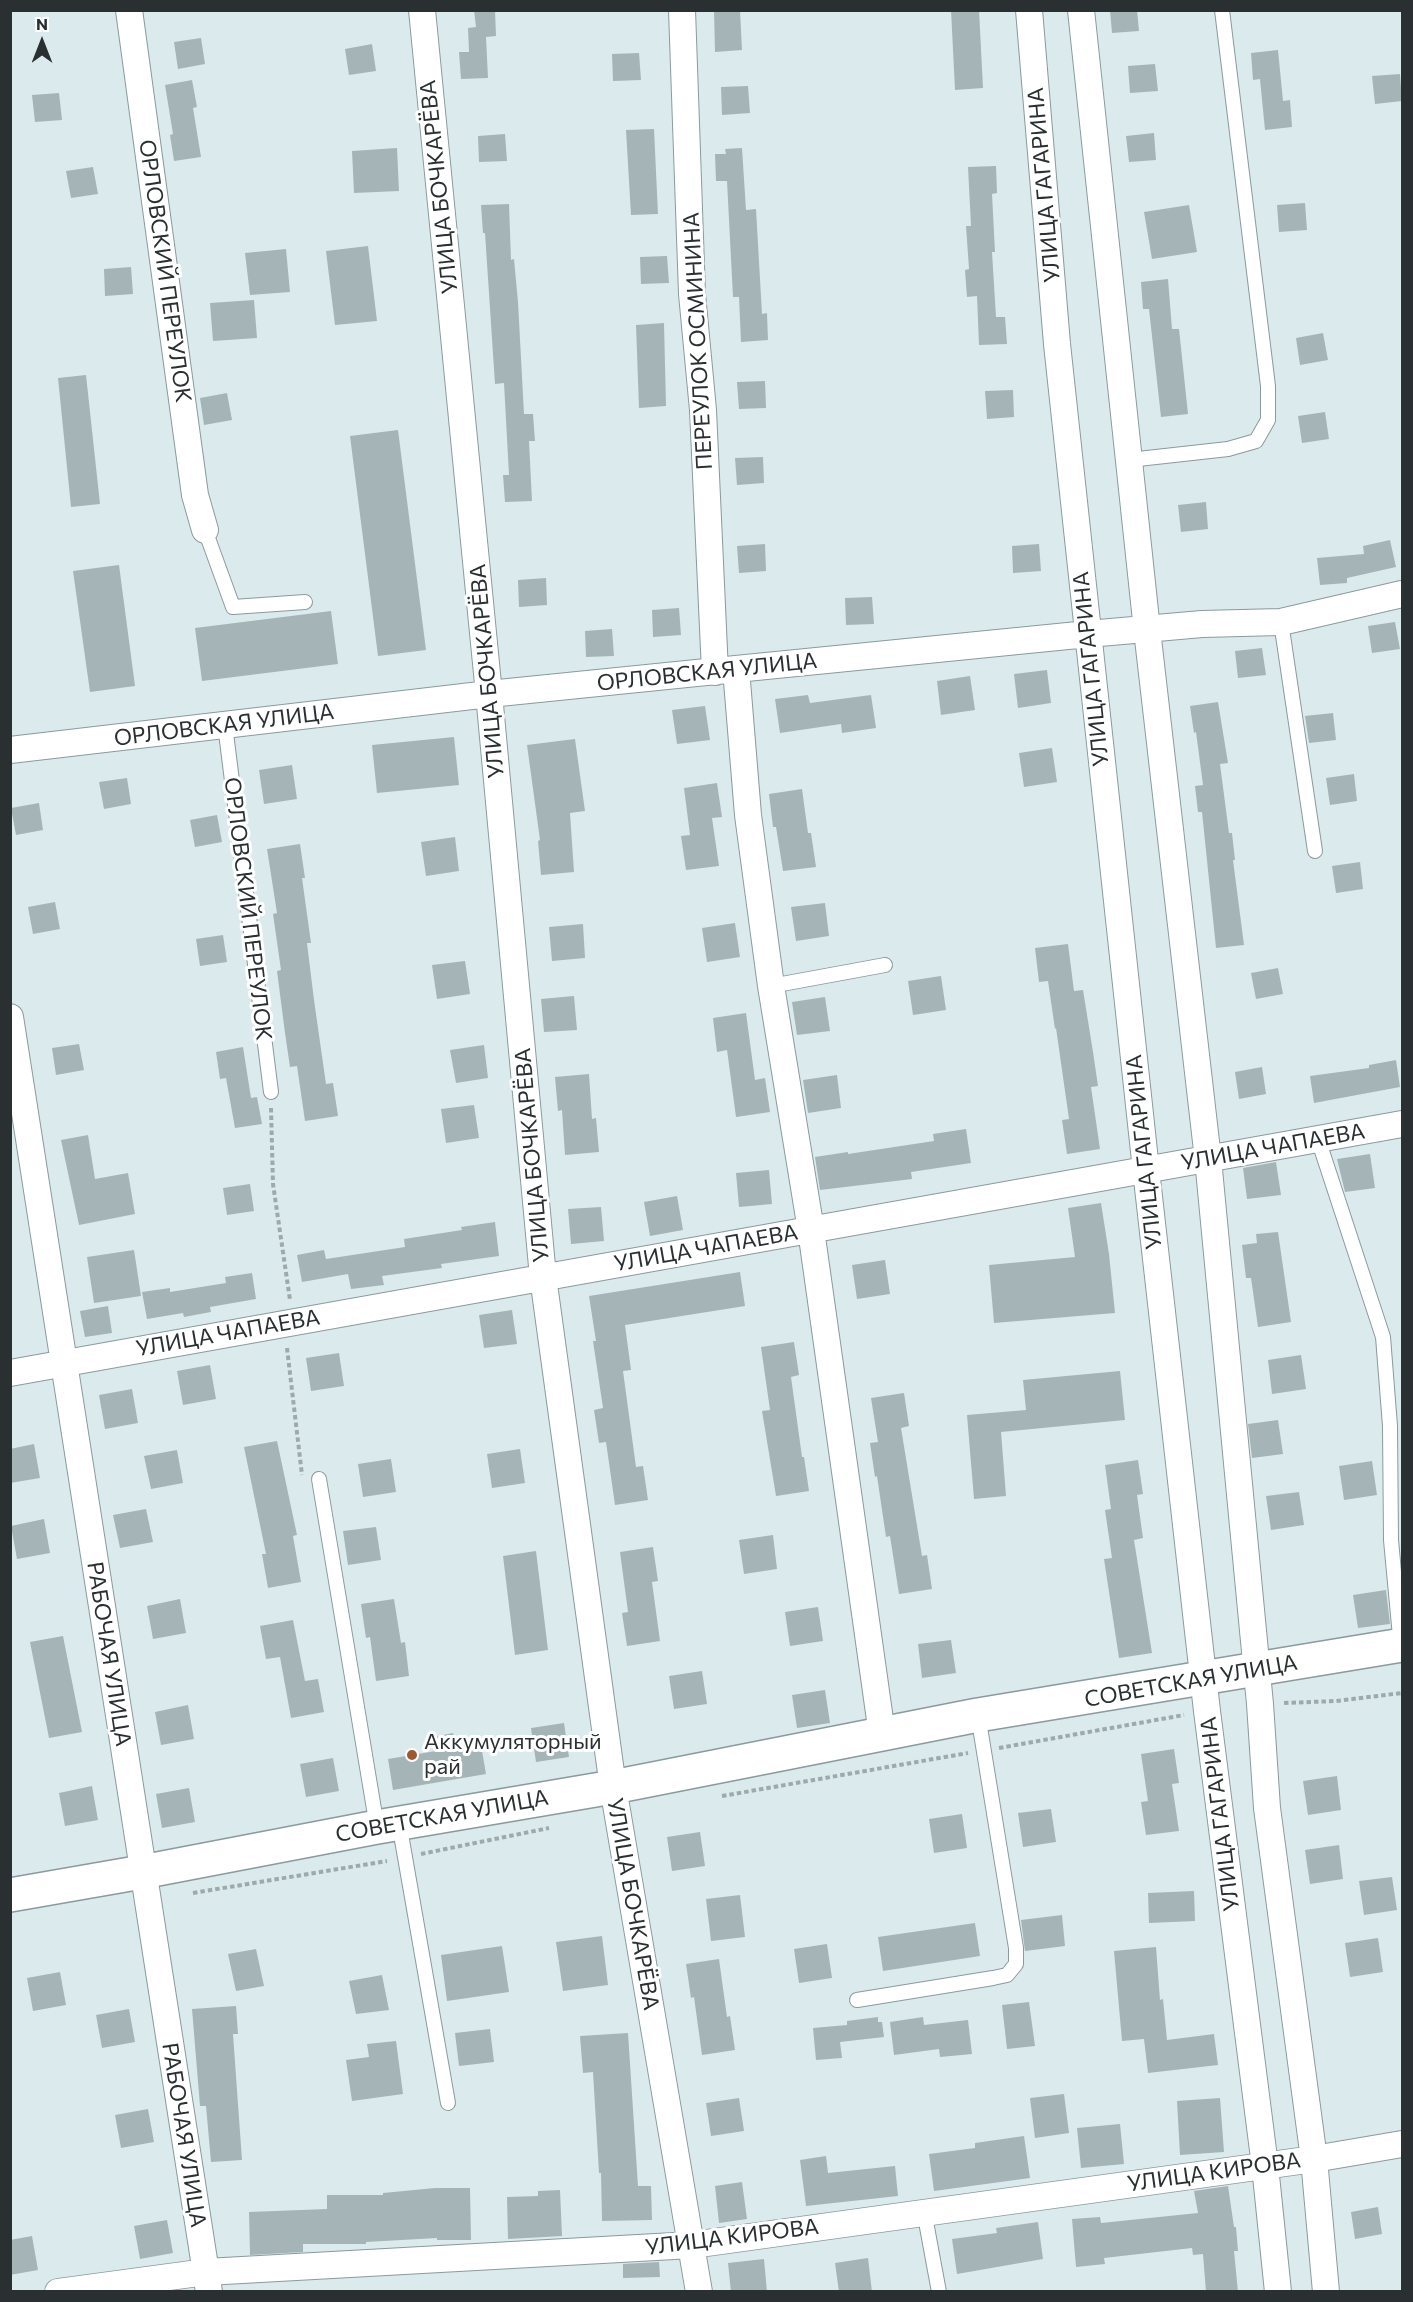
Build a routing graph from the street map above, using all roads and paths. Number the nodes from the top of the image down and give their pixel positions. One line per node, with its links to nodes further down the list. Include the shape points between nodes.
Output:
1 (129, 10): 8 (street, ОРЛОВСКИЙ ПЕРЕУЛОК, via 195,495)
2 (422, 10): 15 (street, УЛИЦА БОЧКАРЁВА)
3 (682, 10): 14 (street, ПЕРЕУЛОК ОСМИНИНА, via 692,294)
4 (1029, 10): 13 (street, УЛИЦА ГАГАРИНА, via 1057,344)
5 (1081, 10): 7 (street, УЛИЦА ГАГАРИНА)
6 (1221, 10): 7 (lane, via 1268,386 1268,420 1256,441 1228,449)
7 (1129, 460): 12 (street, УЛИЦА ГАГАРИНА)
8 (205, 530): 10 (lane, via 233,607)
9 (1402, 594): 11 (street, ОРЛОВСКАЯ УЛИЦА)
10 (305, 602)
11 (1281, 622): 12 (street, ОРЛОВСКАЯ УЛИЦА); 18 (lane)
12 (1148, 630): 13 (street, ОРЛОВСКАЯ УЛИЦА); 25 (street, УЛИЦА ГАГАРИНА)
13 (1088, 634): 14 (street, ОРЛОВСКАЯ УЛИЦА); 26 (street, УЛИЦА ГАГАРИНА)
14 (725, 670): 15 (street, ОРЛОВСКАЯ УЛИЦА); 20 (street, ПЕРЕУЛОК ОСМИНИНА)
15 (489, 694): 16 (street, ОРЛОВСКАЯ УЛИЦА); 28 (street, УЛИЦА БОЧКАРЁВА)
16 (225, 725): 17 (street, ОРЛОВСКАЯ УЛИЦА); 22 (lane, ОРЛОВСКИЙ ПЕРЕУЛОК)
17 (10, 750)
18 (1315, 851)
19 (885, 965): 20 (lane)
20 (771, 986): 27 (street, ПЕРЕУЛОК ОСМИНИНА)
21 (10, 1017): 30 (street, РАБОЧАЯ УЛИЦА)
22 (271, 1092): 29 (path, via 273,1184)
23 (1402, 1124): 24 (street, УЛИЦА ЧАПАЕВА)
24 (1318, 1139): 25 (street, УЛИЦА ЧАПАЕВА); 33 (lane, via 1383,1338 1390,1426 1391,1540)
25 (1208, 1159): 26 (street, УЛИЦА ЧАПАЕВА); 34 (street, УЛИЦА ГАГАРИНА)
26 (1146, 1170): 27 (street, УЛИЦА ЧАПАЕВА); 35 (street, УЛИЦА ГАГАРИНА)
27 (811, 1230): 28 (street, УЛИЦА ЧАПАЕВА); 39 (street, ПЕРЕУЛОК ОСМИНИНА)
28 (543, 1277): 29 (street, УЛИЦА ЧАПАЕВА); 40 (street, УЛИЦА БОЧКАРЁВА)
29 (288, 1322): 30 (street, УЛИЦА ЧАПАЕВА); 32 (path, via 302,1476)
30 (65, 1362): 31 (street, УЛИЦА ЧАПАЕВА); 42 (street, РАБОЧАЯ УЛИЦА)
31 (10, 1373)
32 (319, 1479): 41 (lane)
33 (1402, 1646): 34 (street, СОВЕТСКАЯ УЛИЦА)
34 (1257, 1670): 35 (street, СОВЕТСКАЯ УЛИЦА); 37 (street, УЛИЦА ГАГАРИНА)
35 (1204, 1679): 38 (street, СОВЕТСКАЯ УЛИЦА); 48 (street, УЛИЦА ГАГАРИНА)
36 (1402, 1693): 37 (path)
37 (1260, 1704): 47 (street, УЛИЦА ГАГАРИНА, via 1267,1808)
38 (978, 1716): 39 (street, СОВЕТСКАЯ УЛИЦА); 44 (lane, via 1016,1964 1007,1975)
39 (882, 1734): 40 (street, СОВЕТСКАЯ УЛИЦА)
40 (613, 1786): 41 (street, СОВЕТСКАЯ УЛИЦА); 50 (street, УЛИЦА БОЧКАРЁВА)
41 (388, 1825): 42 (street, СОВЕТСКАЯ УЛИЦА); 45 (lane)
42 (142, 1872): 43 (street, СОВЕТСКАЯ УЛИЦА); 51 (street, РАБОЧАЯ УЛИЦА)
43 (10, 1895)
44 (856, 2000)
45 (448, 2103)
46 (1402, 2144): 47 (street, УЛИЦА КИРОВА)
47 (1314, 2159): 48 (street, УЛИЦА КИРОВА); 56 (street, УЛИЦА ГАГАРИНА)
48 (1265, 2166): 49 (street, УЛИЦА КИРОВА); 55 (street, УЛИЦА ГАГАРИНА)
49 (924, 2211): 50 (street, УЛИЦА КИРОВА); 54 (lane)
50 (692, 2245): 51 (street, УЛИЦА КИРОВА); 53 (street, УЛИЦА БОЧКАРЁВА)
51 (207, 2282): 52 (street, УЛИЦА КИРОВА)
52 (58, 2292)
53 (699, 2292)
54 (939, 2292)
55 (1278, 2292)
56 (1326, 2292)

